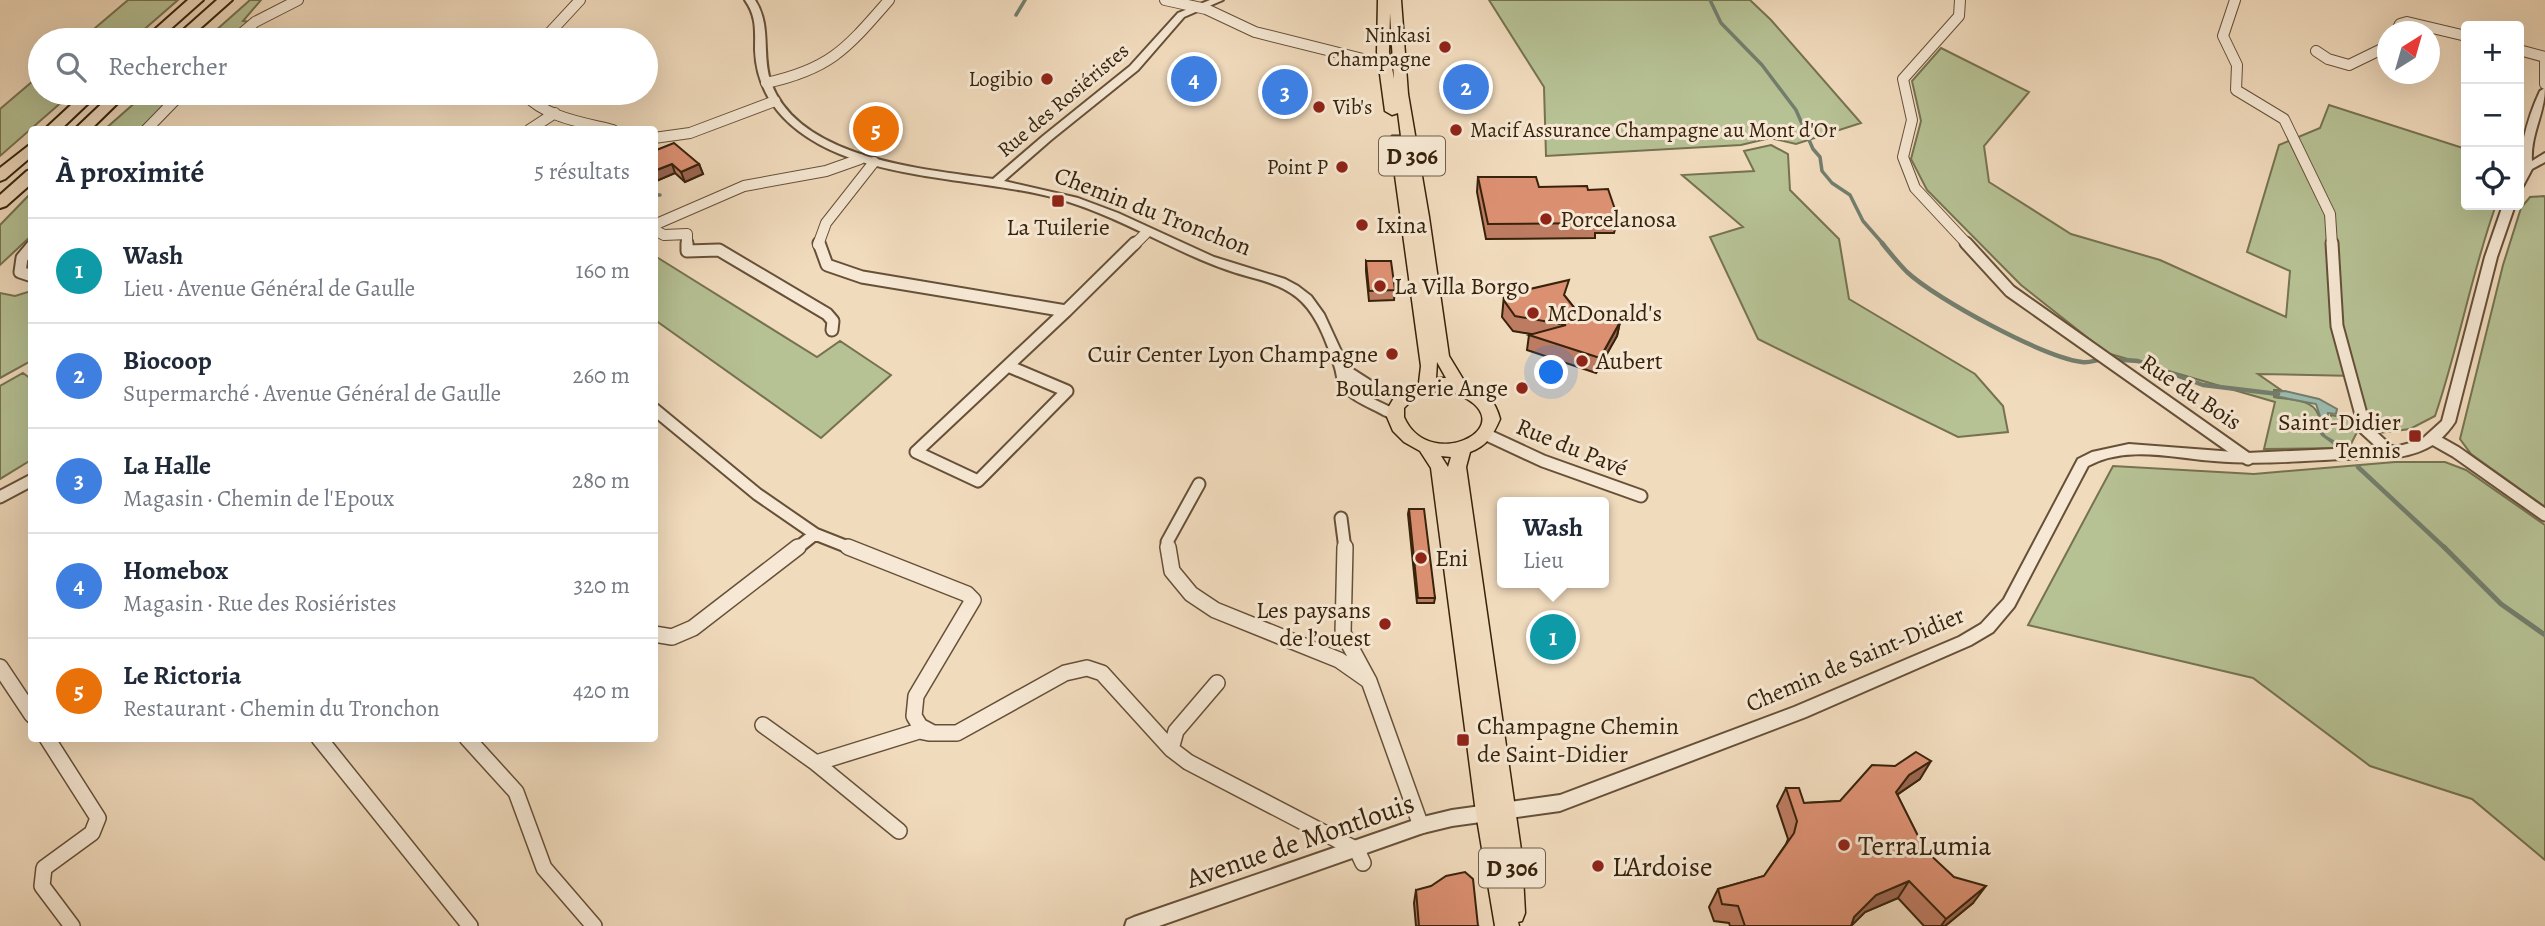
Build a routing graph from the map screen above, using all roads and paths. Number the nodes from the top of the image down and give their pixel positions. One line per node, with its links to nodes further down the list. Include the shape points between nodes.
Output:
1 (190, 0): 15 (highway)
2 (197, 0): 16 (highway)
3 (226, 0): 17 (highway)
4 (298, 0): 18 (street)
5 (580, 0): 19 (street)
6 (750, 0): 28 (street, Chemin du Tronchon, via 761,14)
7 (889, 0): 28 (street, via 829,64)
8 (1165, 0): 14 (street)
9 (1218, 0): 14 (street, Rue des Rosiéristes)
10 (1384, 0): 27 (main road, D 306)
11 (1395, 0): 27 (main road, D 306)
12 (1960, 0): 73 (street, Rue du Bois, via 1959,16 1903,79 1912,120 1903,157 1914,188 2010,291)
13 (2235, 0): 72 (street, via 2223,36 2237,65 2236,90 2284,119 2330,214 2337,326 2365,429)
14 (1197, 8): 26 (street, via 1255,32); 51 (street, Rue des Rosiéristes, via 1171,22 1134,68)
15 (163, 28)
16 (163, 28)
17 (193, 28)
18 (248, 28)
19 (554, 28)
20 (2440, 30): 21 (street)
21 (2461, 35)
22 (2316, 51): 23 (street, via 2328,60 2349,65)
23 (2377, 51)
24 (2524, 51): 25 (street)
25 (2545, 57): 29 (street)
26 (1367, 60): 27 (street)
27 (1391, 64): 63 (main road, D 306, via 1429,366); 64 (main road, D 306, via 1441,356)
28 (766, 83): 31 (street, Chemin du Tronchon)
29 (2545, 84)
30 (2545, 92): 47 (street, via 2532,125)
31 (775, 101): 42 (street, via 690,133); 45 (street, Chemin du Tronchon, via 812,135)
32 (79, 105): 37 (highway)
33 (108, 105): 38 (highway)
34 (170, 105): 39 (street)
35 (538, 105): 36 (street)
36 (555, 113): 40 (street); 41 (street)
37 (55, 126)
38 (85, 126)
39 (150, 126)
40 (535, 126)
41 (599, 126)
42 (658, 137)
43 (28, 151): 49 (highway)
44 (2545, 156): 47 (street)
45 (860, 159): 46 (street, Chemin du Tronchon); 54 (street, via 744,186)
46 (874, 162): 51 (street, Chemin du Tronchon); 59 (street, via 826,223 818,245 827,265 862,277)
47 (2527, 167): 48 (street)
48 (2524, 173)
49 (0, 176)
50 (28, 178): 52 (highway)
51 (997, 182): 56 (street, Chemin du Tronchon, via 1078,201)
52 (0, 203)
53 (2507, 210): 69 (street, via 2448,422)
54 (658, 223)
55 (658, 232): 60 (street, via 687,234 687,251 719,250 827,314 833,321)
56 (1146, 233): 59 (street); 62 (street, Chemin du Tronchon, via 1299,291 1315,305)
57 (28, 251): 58 (street, via 20,272)
58 (28, 275)
59 (1066, 310): 61 (street)
60 (832, 330)
61 (1008, 366): 61 (street, via 998,375 916,452 978,481 1067,391)
62 (1343, 369): 65 (street, via 1366,387); 67 (street, Chemin du Tronchon, via 1346,386)
63 (1427, 384): 64 (main road); 65 (main road)
64 (1458, 385): 68 (main road, via 1477,394 1489,408 1492,417)
65 (1404, 395): 67 (main road)
66 (658, 412): 80 (street, via 757,494)
67 (1395, 415): 70 (main road, via 1404,433)
68 (1487, 435): 71 (main road); 76 (street, Rue du Pavé, via 1543,461)
69 (2433, 439): 72 (street, Chemin de Saint-Didier, via 2415,448); 78 (street)
70 (1426, 446): 71 (main road); 93 (main road, via 1440,468)
71 (1462, 448): 93 (main road, via 1457,467)
72 (2389, 452): 73 (street, Chemin de Saint-Didier)
73 (2248, 459): 94 (street, Chemin de Saint-Didier, via 2138,450 2097,453 2083,463 2010,603 1987,628 1913,665 1560,803)
74 (28, 482): 77 (street)
75 (1199, 484): 83 (street, via 1167,542 1172,571 1191,594 1226,614 1339,660)
76 (1642, 496)
77 (0, 497)
78 (2545, 515)
79 (1341, 518): 83 (street, via 1345,545 1343,633)
80 (815, 534): 81 (street, via 699,624 679,636); 87 (street, via 973,600 916,696 914,716)
81 (658, 636)
82 (0, 667): 85 (street)
83 (1369, 681): 95 (street)
84 (1217, 683): 91 (street, via 1176,731)
85 (28, 709)
86 (763, 725): 92 (street)
87 (933, 733): 91 (street, via 957,733 1065,673 1087,668 1102,673); 92 (street, via 919,731)
88 (50, 742): 98 (street, via 99,818 92,833 44,868 42,886)
89 (322, 742): 99 (street)
90 (471, 742): 100 (street, via 516,792 544,867)
91 (1171, 749): 97 (street)
92 (816, 763): 96 (street)
93 (1492, 784): 94 (main road)
94 (1495, 811): 95 (street, Avenue de Montlouis); 102 (main road, D 306, via 1494,858); 103 (main road, D 306, via 1511,857)
95 (1421, 826): 97 (street, Avenue de Montlouis)
96 (899, 831)
97 (1360, 856): 101 (street, Avenue de Montlouis)
98 (72, 926)
99 (470, 926)
100 (594, 926)
101 (1134, 926)
102 (1507, 926)
103 (1515, 926)

